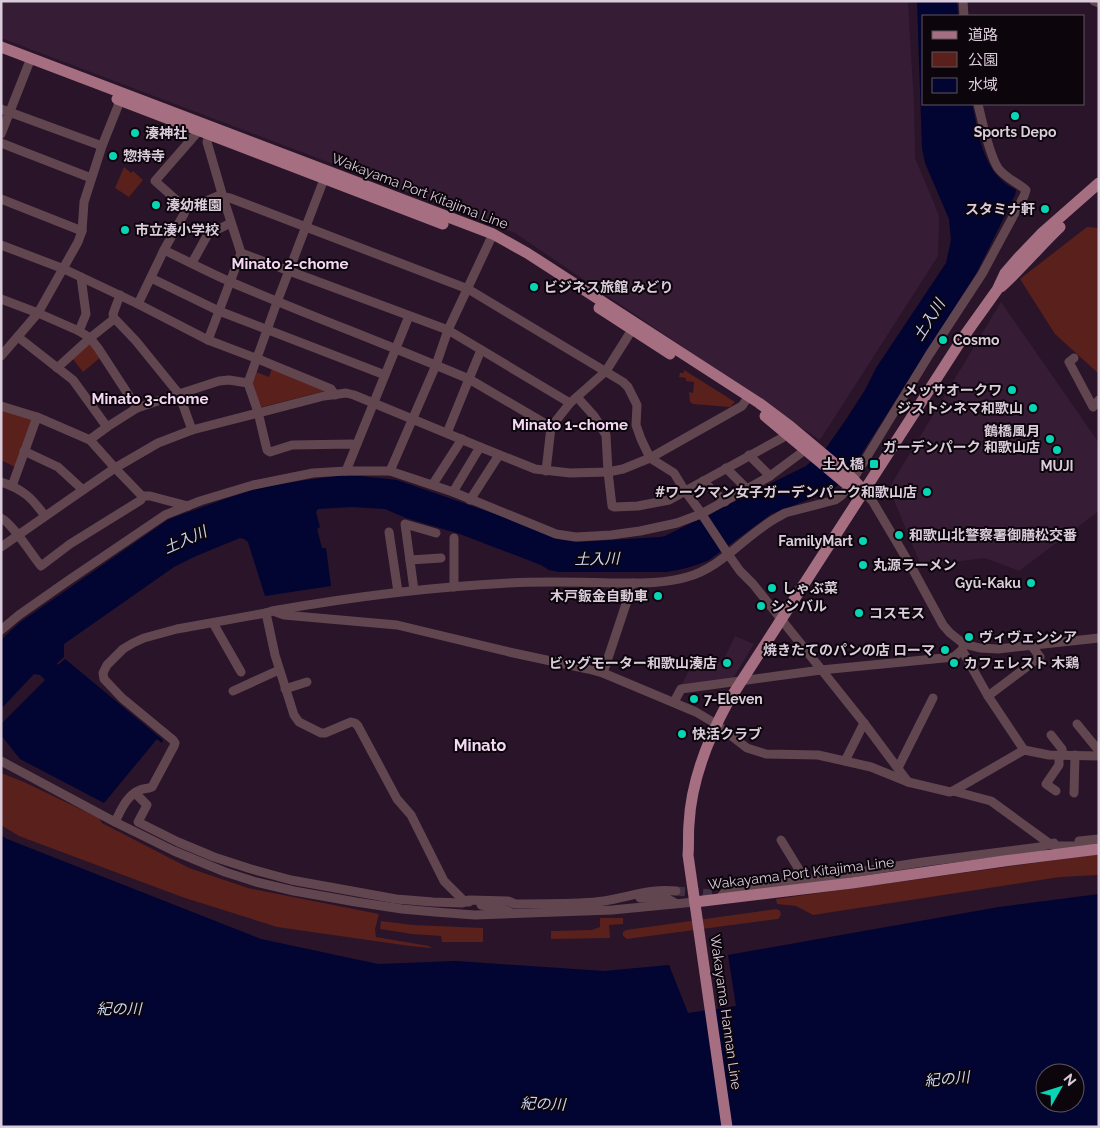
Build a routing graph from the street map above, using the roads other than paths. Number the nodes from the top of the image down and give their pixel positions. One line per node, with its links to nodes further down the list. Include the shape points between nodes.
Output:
1 (963, 1): 4 (street)
2 (1094, 1): 3 (street)
3 (1099, 3)
4 (964, 15)
5 (1, 47): 7 (main road, Wakayama Port Kitajima Line)
6 (1, 54): 7 (main road, Wakayama Port Kitajima Line)
7 (29, 62): 8 (main road, Wakayama Port Kitajima Line); 10 (street)
8 (121, 97): 11 (main road, Wakayama Port Kitajima Line); 14 (street)
9 (978, 105): 96 (street, via 998,168 1026,190 1024,196 982,274)
10 (6, 110): 12 (street); 14 (street)
11 (205, 129): 15 (main road, Wakayama Port Kitajima Line); 19 (street); 21 (street, via 196,134 155,181)
12 (1, 134)
13 (1, 143): 16 (street)
14 (102, 146): 16 (street)
15 (326, 175): 23 (street); 25 (main road, Wakayama Port Kitajima Line)
16 (91, 178): 24 (street, via 84,202)
17 (1099, 183): 36 (main road, via 1018,258 1005,273)
18 (1099, 193): 36 (main road, via 1047,239)
19 (223, 197): 21 (street, via 218,196); 22 (street); 23 (street)
20 (1, 200): 24 (street)
21 (185, 210): 27 (street)
22 (231, 222): 28 (street); 29 (street, via 208,234)
23 (306, 228): 31 (street); 35 (street)
24 (82, 231): 30 (street)
25 (492, 238): 35 (street); 45 (main road, Wakayama Port Kitajima Line)
26 (1, 245): 30 (street)
27 (164, 250): 29 (street); 33 (street)
28 (241, 253): 31 (street); 34 (street)
29 (192, 264): 34 (street)
30 (64, 269): 32 (street); 42 (street)
31 (289, 271): 39 (street); 43 (street)
32 (81, 277): 37 (street); 48 (street, via 86,314)
33 (151, 278): 40 (street); 41 (street)
34 (230, 282): 39 (street); 41 (street)
35 (468, 289): 47 (street); 59 (street)
36 (997, 290): 103 (main road)
37 (120, 295): 40 (street); 44 (street)
38 (1, 299): 42 (street)
39 (277, 302): 46 (street); 52 (street)
40 (138, 304): 51 (street)
41 (219, 311): 46 (street); 51 (street)
42 (38, 313): 48 (street); 49 (street)
43 (410, 316): 47 (street); 52 (street)
44 (114, 319): 50 (street); 63 (street)
45 (635, 326): 59 (street); 65 (main road, Wakayama Port Kitajima Line)
46 (268, 330): 56 (street); 60 (street)
47 (448, 330): 53 (street); 57 (street)
48 (79, 331): 50 (street)
49 (18, 337): 54 (street); 58 (street)
50 (90, 338): 58 (street); 70 (street)
51 (208, 340): 56 (street)
52 (396, 349): 57 (street); 60 (street)
53 (481, 350): 61 (street); 66 (street)
54 (1, 356)
55 (1074, 358): 67 (street, via 1069,362 1093,407)
56 (258, 359): 62 (street); 64 (street, via 331,389)
57 (436, 365): 61 (street); 73 (street)
58 (57, 368): 74 (street, via 73,380)
59 (606, 371): 66 (street); 87 (street, via 628,387 638,405 636,425)
60 (385, 374): 68 (street)
61 (469, 379): 75 (street); 77 (street)
62 (248, 383): 63 (street, via 219,381); 71 (street)
63 (179, 394): 70 (street); 76 (street)
64 (335, 395): 68 (street, via 346,393); 71 (street)
65 (747, 399): 78 (main road, Wakayama Port Kitajima Line); 84 (main road, Wakayama Port Kitajima Line, via 784,422); 87 (street, via 742,406)
66 (574, 400): 75 (street); 93 (street, via 594,416 606,434)
67 (1099, 400)
68 (374, 403): 73 (street); 81 (street)
69 (1, 406): 72 (street)
70 (137, 408): 74 (street)
71 (258, 412): 76 (street); 81 (street, via 270,452 292,445)
72 (37, 417): 79 (street); 83 (street)
73 (413, 418): 77 (street); 92 (street)
74 (107, 427): 79 (street)
75 (551, 427): 90 (street)
76 (192, 430): 88 (street, via 158,443)
77 (447, 433): 80 (street)
78 (786, 434): 84 (main road, Wakayama Port Kitajima Line); 86 (street)
79 (90, 440): 88 (street)
80 (462, 440): 82 (street); 98 (street)
81 (356, 445): 91 (street)
82 (480, 447): 85 (street); 104 (street)
83 (24, 451): 99 (street); 101 (street, via 58,467)
84 (811, 452): 94 (street); 96 (main road)
85 (499, 455): 90 (street); 106 (street)
86 (750, 455): 89 (street); 94 (street)
87 (650, 458): 93 (street); 102 (street, via 674,473)
88 (115, 468): 101 (street); 105 (street)
89 (726, 468): 95 (street); 100 (street)
90 (546, 470): 93 (street, via 570,474)
91 (346, 471): 92 (street); 108 (street, via 313,473 253,485)
92 (390, 471): 98 (street)
93 (608, 472): 102 (street, via 614,507 657,503)
94 (770, 476): 100 (street)
95 (703, 481): 102 (street); 107 (street)
96 (849, 481): 103 (main road); 117 (street, via 842,495 835,500 778,517)
97 (1, 482): 99 (street)
98 (433, 484): 104 (street)
99 (12, 486): 110 (street, via 33,500)
100 (747, 489): 107 (street)
101 (83, 490): 110 (street)
102 (685, 491): 109 (street)
103 (864, 491): 125 (main road, Wakayama Port Kitajima Line); 130 (street, via 943,625)
104 (453, 492): 106 (street)
105 (142, 496): 108 (street); 114 (street, via 141,500 41,566)
106 (470, 500): 109 (street, via 556,534 576,537 640,531)
107 (725, 502): 109 (street)
108 (188, 506): 127 (street, via 145,528)
109 (702, 515): 117 (street)
110 (45, 516): 114 (street)
111 (1, 518): 114 (street)
112 (389, 532): 123 (street)
113 (436, 533): 119 (street, via 405,524)
114 (18, 535): 116 (street)
115 (454, 538): 121 (street)
116 (1, 547)
117 (727, 553): 120 (street, via 714,565 687,577); 125 (street)
118 (441, 558): 119 (street)
119 (410, 560): 122 (street)
120 (633, 583): 121 (street, via 510,582); 134 (street)
121 (454, 587): 122 (street)
122 (414, 590): 123 (street)
123 (398, 592): 124 (street)
124 (269, 612): 126 (street); 131 (street); 134 (street, via 398,625)
125 (781, 620): 132 (street); 135 (main road, Wakayama Port Kitajima Line)
126 (212, 623): 133 (street); 157 (street, via 177,629 133,643 107,665 103,673 104,679 122,698 175,743 152,787)
127 (1, 630)
128 (1099, 638): 129 (street)
129 (1031, 646): 130 (street, via 998,649); 139 (street, via 1040,657)
130 (963, 647): 132 (street, via 954,657); 139 (street)
131 (279, 670): 137 (street); 138 (street)
132 (821, 670): 135 (street); 142 (street)
133 (241, 672)
134 (603, 673): 141 (street)
135 (742, 680): 141 (street, via 681,689); 143 (main road, Wakayama Port Kitajima Line)
136 (307, 682): 137 (street)
137 (286, 689): 167 (street, via 299,722 321,733 351,722 358,726 397,799 411,815 444,881)
138 (233, 691)
139 (988, 696): 146 (street)
140 (933, 698): 153 (street)
141 (674, 702): 143 (street)
142 (864, 723): 152 (street); 153 (street)
143 (716, 724): 152 (street, via 747,748 766,754 818,755); 169 (main road, Wakayama Port Kitajima Line, via 702,758 689,822 688,855)
144 (1077, 724): 147 (street)
145 (1051, 735): 148 (street, via 1062,749)
146 (1024, 750): 148 (street); 155 (street)
147 (1099, 751)
148 (1061, 755): 149 (street); 156 (street, via 1059,765 1046,784)
149 (1075, 755): 150 (street); 158 (street)
150 (1099, 756)
151 (1, 761): 159 (street)
152 (845, 761): 154 (street, via 871,767)
153 (898, 768): 154 (street)
154 (908, 782): 155 (street)
155 (953, 791): 161 (street, via 991,801)
156 (1056, 791)
157 (135, 793): 159 (street); 167 (street, via 147,805 138,822 178,842 251,869 291,880 396,898)
158 (1074, 793)
159 (115, 822): 170 (street, via 200,863 294,891 435,912)
160 (781, 840): 163 (street)
161 (1050, 844): 162 (street); 163 (street)
162 (1098, 846): 165 (main road, Wakayama Port Kitajima Line, via 852,883)
163 (806, 881): 165 (street, via 724,892)
164 (676, 892): 166 (street, via 663,890)
165 (716, 896): 169 (main road, Wakayama Port Kitajima Line)
166 (625, 898): 167 (street, via 548,904); 168 (street, via 666,898)
167 (465, 902): 170 (street)
168 (674, 904): 169 (street); 170 (street)
169 (696, 907): 171 (main road, Wakayama Hannan Line)
170 (514, 914)
171 (727, 1127)

